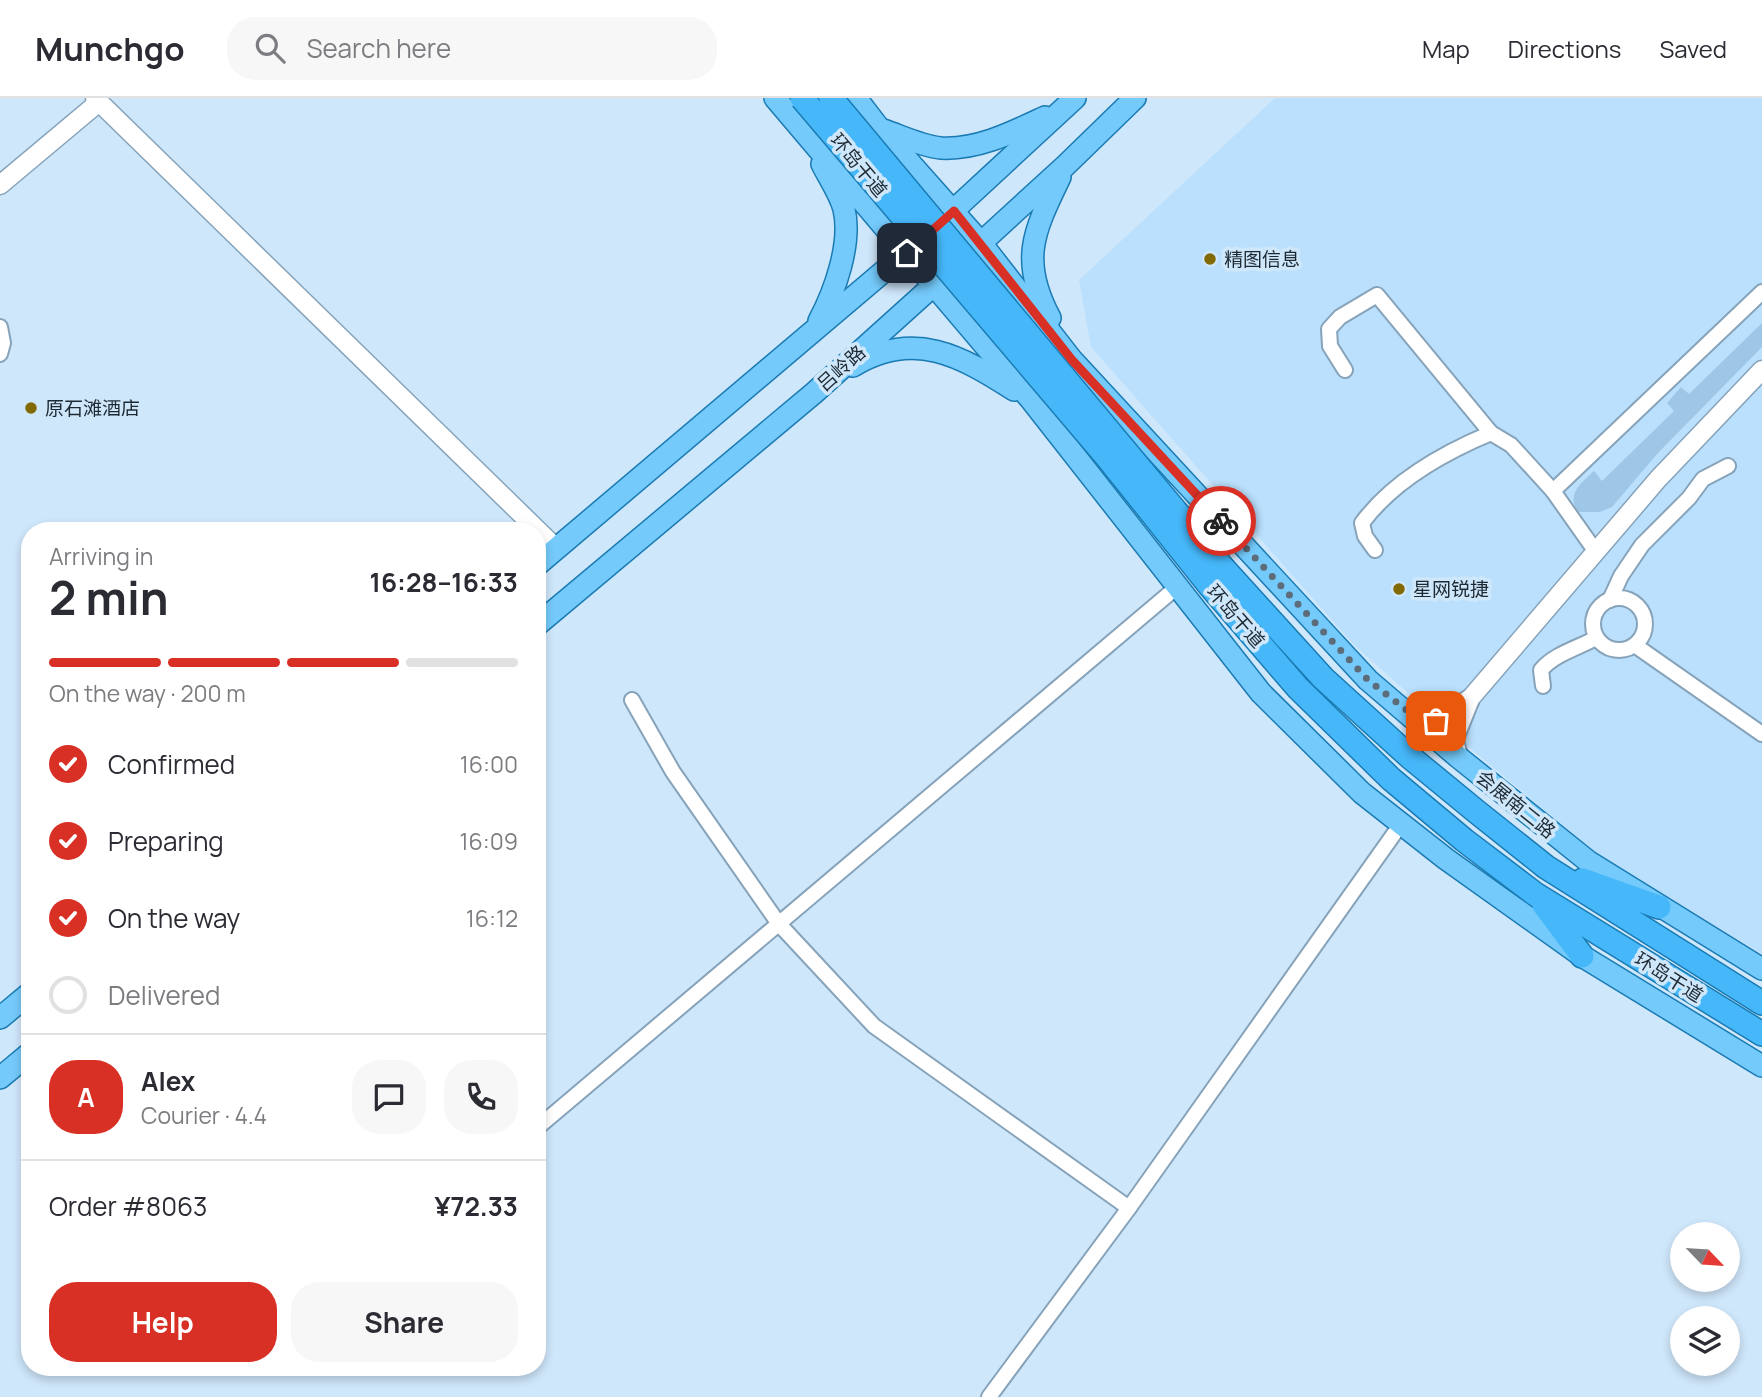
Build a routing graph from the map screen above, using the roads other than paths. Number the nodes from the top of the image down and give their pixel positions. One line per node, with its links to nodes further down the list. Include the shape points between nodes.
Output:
1 (775, 98): 9 (main road)
2 (802, 98): 34 (highway, 环岛干道, bridge, via 1107,457)
3 (831, 98): 34 (highway, 环岛干道, bridge)
4 (856, 98): 8 (main road, 会展南二路)
5 (1135, 98): 10 (main road, 吕岭路)
6 (97, 100): 11 (street); 28 (street)
7 (1070, 102): 8 (main road, via 1003,137 958,147 923,144); 12 (main road)
8 (879, 128): 12 (main road, 会展南二路)
9 (807, 134): 14 (main road); 18 (main road, via 843,207 845,223 832,296)
10 (1065, 166): 13 (main road, 吕岭路); 20 (main road, via 1033,240 1032,271 1045,309)
11 (0, 185)
12 (954, 211): 13 (main road, 会展南二路); 14 (main road)
13 (981, 243): 15 (main road, 吕岭路); 20 (main road, 会展南二路)
14 (907, 253): 15 (main road); 18 (main road)
15 (934, 285): 23 (main road, 吕岭路); 24 (main road)
16 (1762, 292): 27 (street)
17 (0, 327): 19 (street)
18 (813, 333): 30 (main road)
19 (0, 354)
20 (1072, 360): 24 (main road); 43 (main road, 会展南二路, via 1368,680)
21 (1345, 370): 25 (street, via 1330,346 1329,329 1377,295)
22 (1762, 370): 32 (street)
23 (814, 393): 24 (main road, via 856,364 906,348 935,350 965,360); 37 (main road, 吕岭路)
24 (1032, 401): 35 (main road)
25 (1491, 433): 27 (street, via 1511,445); 31 (street, via 1439,457 1374,506 1362,523)
26 (1728, 466): 36 (street, via 1703,479 1642,545)
27 (1553, 491): 32 (street)
28 (530, 522)
29 (546, 537): 30 (street)
30 (557, 548): 33 (main road)
31 (1374, 550)
32 (1596, 552): 41 (street)
33 (546, 557)
34 (1217, 577): 47 (highway, 环岛干道, via 1409,757); 48 (highway, 环岛干道, via 1298,688 1391,779)
35 (1177, 587): 46 (main road, via 1261,693 1362,793); 50 (street)
36 (1610, 600): 38 (street, via 1594,617); 39 (street, via 1624,598 1643,611 1646,627)
37 (546, 617)
38 (1596, 638): 39 (street, via 1612,650); 40 (street, via 1550,659 1541,670)
39 (1636, 646): 44 (street)
40 (1544, 686)
41 (1469, 700): 43 (main road, via 1436,721); 45 (main road, via 1453,740)
42 (632, 701): 50 (street, via 673,772)
43 (1405, 709): 45 (main road, 会展南二路)
44 (1762, 734)
45 (1458, 757): 49 (main road, 会展南二路, via 1589,862)
46 (1401, 824): 51 (main road); 61 (street)
47 (1546, 867): 49 (highway); 54 (highway, 环岛干道)
48 (1535, 894): 51 (highway); 56 (highway, 环岛干道)
49 (1659, 907): 52 (main road, 会展南二路)
50 (779, 924): 60 (street); 61 (street, via 874,1026)
51 (1582, 956): 58 (main road)
52 (1762, 969)
53 (21, 1000): 55 (main road)
54 (1762, 1003)
55 (0, 1018)
56 (1762, 1034)
57 (21, 1060): 59 (main road)
58 (1762, 1066)
59 (0, 1078)
60 (546, 1120)
61 (1129, 1208): 62 (street)
62 (989, 1397)

